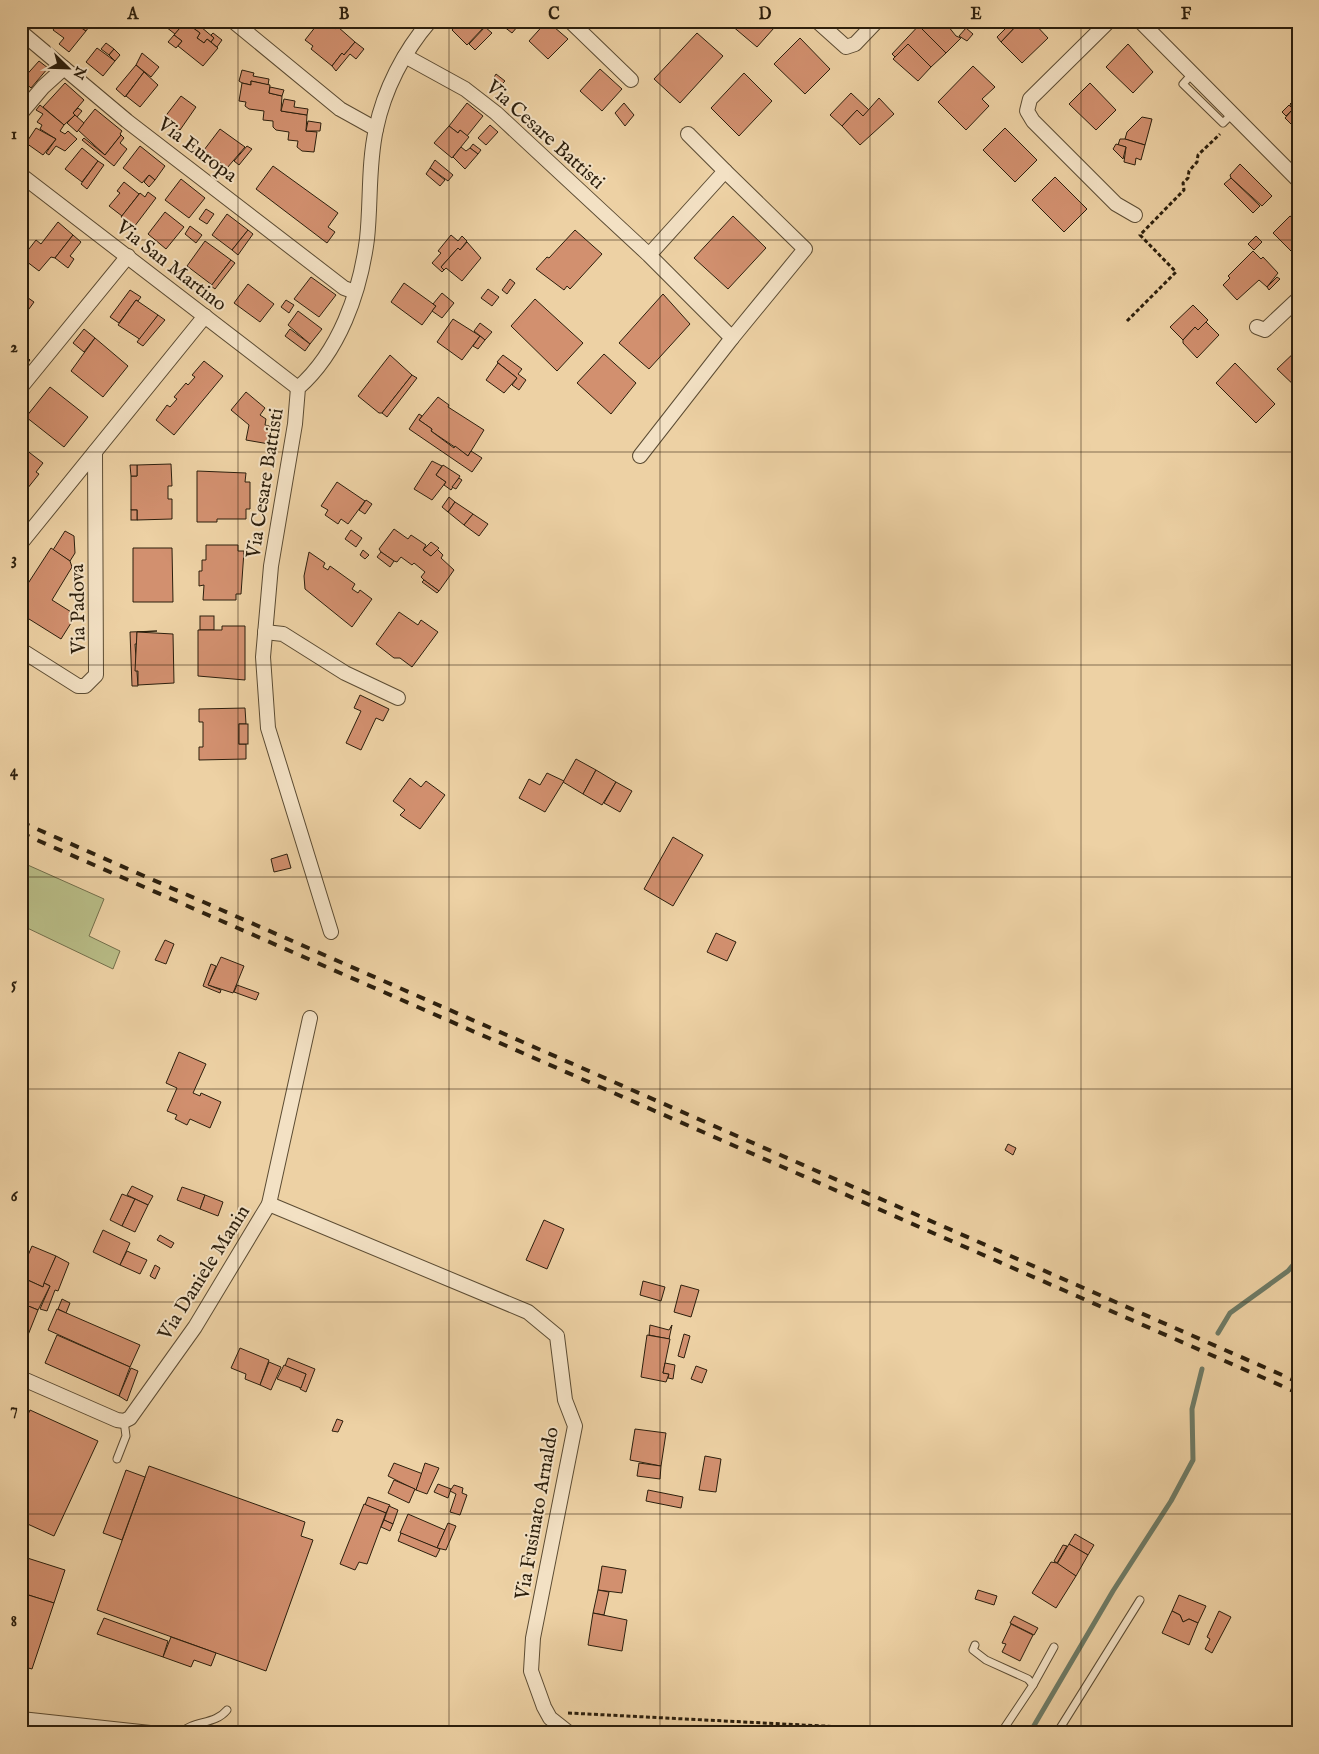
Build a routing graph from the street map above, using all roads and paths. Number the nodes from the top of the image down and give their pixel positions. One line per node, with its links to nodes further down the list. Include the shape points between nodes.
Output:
1 (233, 21): 14 (street, via 340,109)
2 (430, 21): 9 (street, Via Cesare Battisti)
3 (570, 21): 11 (street)
4 (817, 21): 5 (street, via 846,47 855,44)
5 (877, 21)
6 (1109, 21): 19 (street, via 1030,100 1027,111 1033,121 1116,204)
7 (1140, 21): 13 (street)
8 (21, 32): 10 (street, Via Europa)
9 (405, 56): 14 (street, Via Cesare Battisti, via 388,88); 20 (street, Via Cesare Battisti, via 464,89 496,113)
10 (64, 68): 12 (street); 22 (street, Via Europa, via 127,121 344,288)
11 (631, 80)
12 (21, 113)
13 (1234, 116): 18 (street); 25 (path, via 1198,155 1198,162 1183,183 1184,190 1140,235 1176,272)
14 (376, 129): 22 (street, Via Cesare Battisti, via 367,240)
15 (688, 134): 16 (street)
16 (725, 171): 20 (street); 27 (street, via 805,249)
17 (21, 175): 21 (street, Via San Martino)
18 (1298, 180)
19 (1135, 215)
20 (649, 255): 27 (street, Via Cesare Battisti)
21 (128, 256): 24 (street, Via San Martino); 28 (street)
22 (355, 292): 29 (street, Via Cesare Battisti, via 329,354)
23 (1298, 299): 26 (street, via 1265,330)
24 (205, 316): 29 (street, Via San Martino); 30 (street)
25 (1127, 321)
26 (1258, 327)
27 (732, 338): 31 (street)
28 (21, 387)
29 (298, 388): 33 (street, Via Cesare Battisti, via 295,424 270,566)
30 (94, 452): 32 (street); 34 (street, Via Padova, via 96,675 85,686 78,686)
31 (640, 456)
32 (21, 543)
33 (265, 632): 35 (street, via 282,634 345,673); 36 (street, Via Cesare Battisti, via 263,657 268,728)
34 (21, 650)
35 (398, 698)
36 (331, 932)
37 (310, 1018): 38 (street, Via Daniele Manin)
38 (269, 1204): 40 (street, Via Daniele Manin, via 195,1327 130,1418); 51 (street, Via Fusinato Arnaldo, via 528,1312 557,1336 564,1400 575,1426 533,1638 531,1671 550,1718)
39 (21, 1378): 40 (street)
40 (124, 1421): 41 (lane, via 126,1436)
41 (117, 1459)
42 (1140, 1600): 54 (lane)
43 (975, 1645): 45 (lane, via 973,1650 986,1660)
44 (1054, 1647): 45 (lane)
45 (1033, 1685): 53 (lane)
46 (227, 1710): 50 (lane, via 221,1718 190,1726)
47 (564, 1712): 52 (path)
48 (21, 1719): 49 (street)
49 (150, 1733)
50 (180, 1733)
51 (569, 1733)
52 (960, 1733)
53 (1001, 1733)
54 (1056, 1733)

